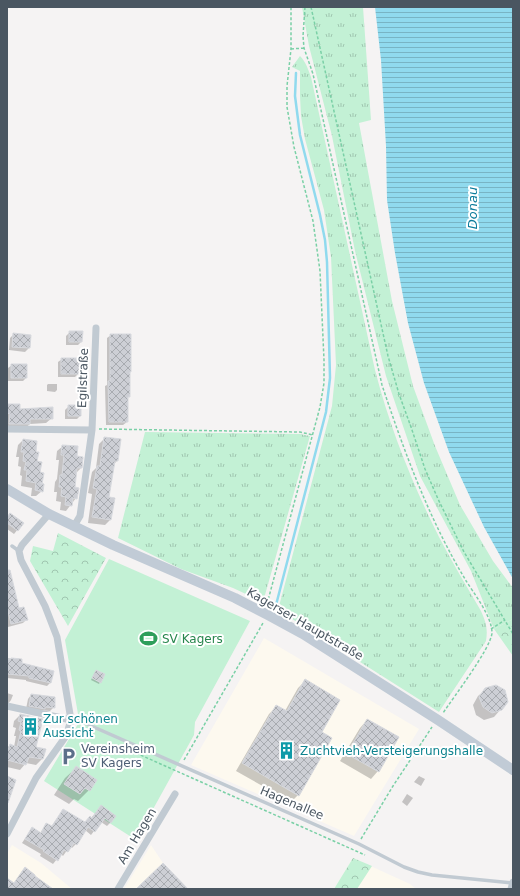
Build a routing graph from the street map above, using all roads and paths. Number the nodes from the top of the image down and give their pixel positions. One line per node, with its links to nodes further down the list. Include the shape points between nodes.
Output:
1 (291, 7): 5 (path)
2 (305, 7): 4 (path)
3 (311, 7): 16 (path, via 388,356 399,394 438,499 464,552)
4 (304, 48): 5 (path); 17 (path, via 313,74 382,385 416,479 452,556 488,616)
5 (291, 49): 9 (path, via 286,86 287,106 294,147 313,221 320,271 324,383)
6 (96, 328): 8 (street, Egilstraße)
7 (7, 429): 8 (street)
8 (92, 430): 9 (path, via 292,432); 12 (street, Egilstraße, via 80,516)
9 (313, 435): 15 (path)
10 (7, 490): 11 (street, Kagerser Hauptstraße)
11 (49, 514): 12 (street, Kagerser Hauptstraße); 14 (street)
12 (74, 526): 15 (street, Kagerser Hauptstraße)
13 (12, 546): 14 (lane)
14 (19, 552): 20 (street, via 57,637)
15 (265, 613): 21 (street, Kagerser Hauptstraße, via 303,634); 22 (path)
16 (505, 620): 17 (path); 18 (path)
17 (491, 628): 21 (path, via 489,644)
18 (513, 634)
19 (7, 706): 20 (street, Hagenallee)
20 (71, 719): 22 (lane, Hagenallee); 25 (street, via 66,736 36,778)
21 (438, 720): 23 (street, Kagerser Hauptstraße); 26 (path, via 393,786)
22 (180, 766): 26 (lane, Hagenallee)
23 (513, 770)
24 (175, 794): 28 (street, Am Hagen)
25 (7, 834)
26 (358, 844): 27 (lane, Hagenallee, via 418,872)
27 (512, 885)
28 (118, 889)

